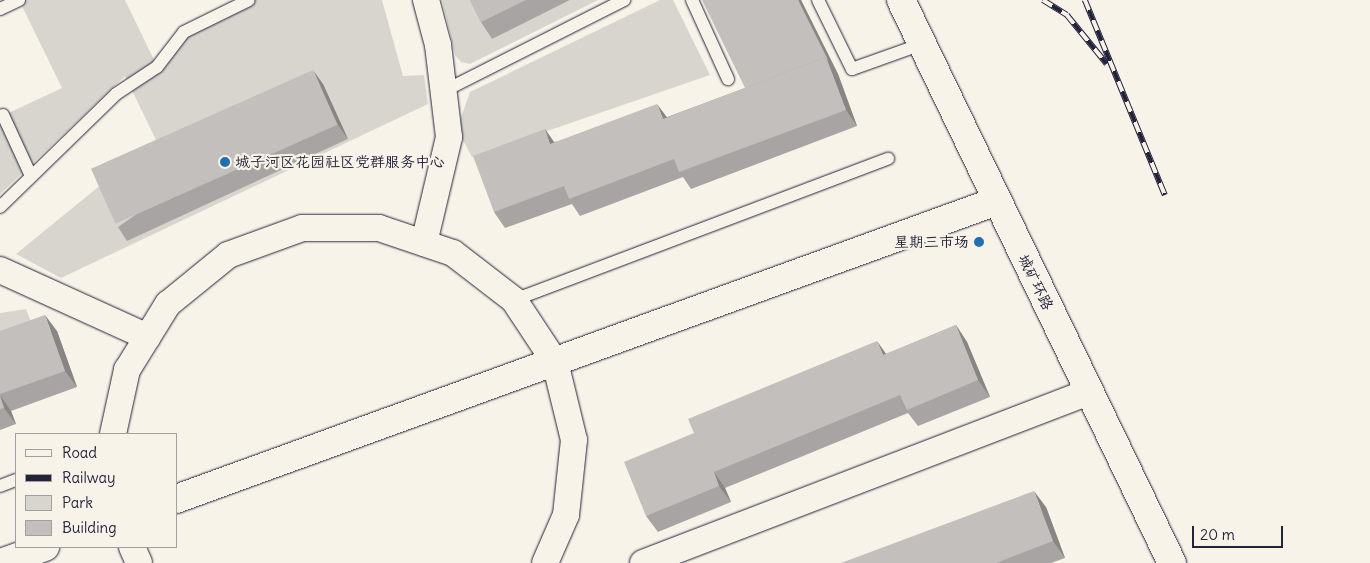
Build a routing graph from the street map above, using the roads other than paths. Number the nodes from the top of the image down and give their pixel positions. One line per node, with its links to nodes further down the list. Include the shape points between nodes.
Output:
1 (19, 0): 8 (lane)
2 (249, 0): 14 (lane, via 184,32 157,67 116,94)
3 (426, 0): 11 (street, via 438,45)
4 (624, 0): 11 (lane)
5 (692, 0): 10 (lane)
6 (818, 0): 9 (lane, via 852,70)
7 (901, 0): 9 (street, 城矿环路)
8 (0, 9)
9 (922, 44): 15 (street, 城矿环路)
10 (728, 79)
11 (444, 91): 17 (street, via 449,137)
12 (3, 115): 14 (lane)
13 (888, 160): 19 (lane)
14 (31, 176): 16 (lane)
15 (997, 200): 21 (street); 22 (street, 城矿环路)
16 (0, 207)
17 (424, 243): 19 (street, via 453,253); 20 (street, via 379,228 302,228 228,255 168,304)
18 (0, 270): 20 (street)
19 (514, 300): 21 (street)
20 (148, 337): 23 (street, via 127,370)
21 (554, 362): 26 (street); 31 (street, via 574,440 566,515)
22 (1090, 392): 32 (street); 33 (street, 城矿环路)
23 (113, 433)
24 (15, 480): 25 (lane)
25 (0, 486)
26 (178, 498)
27 (42, 548): 29 (street)
28 (132, 548): 30 (street)
29 (1, 563)
30 (139, 563)
31 (545, 563)
32 (643, 563)
33 (1172, 563)

